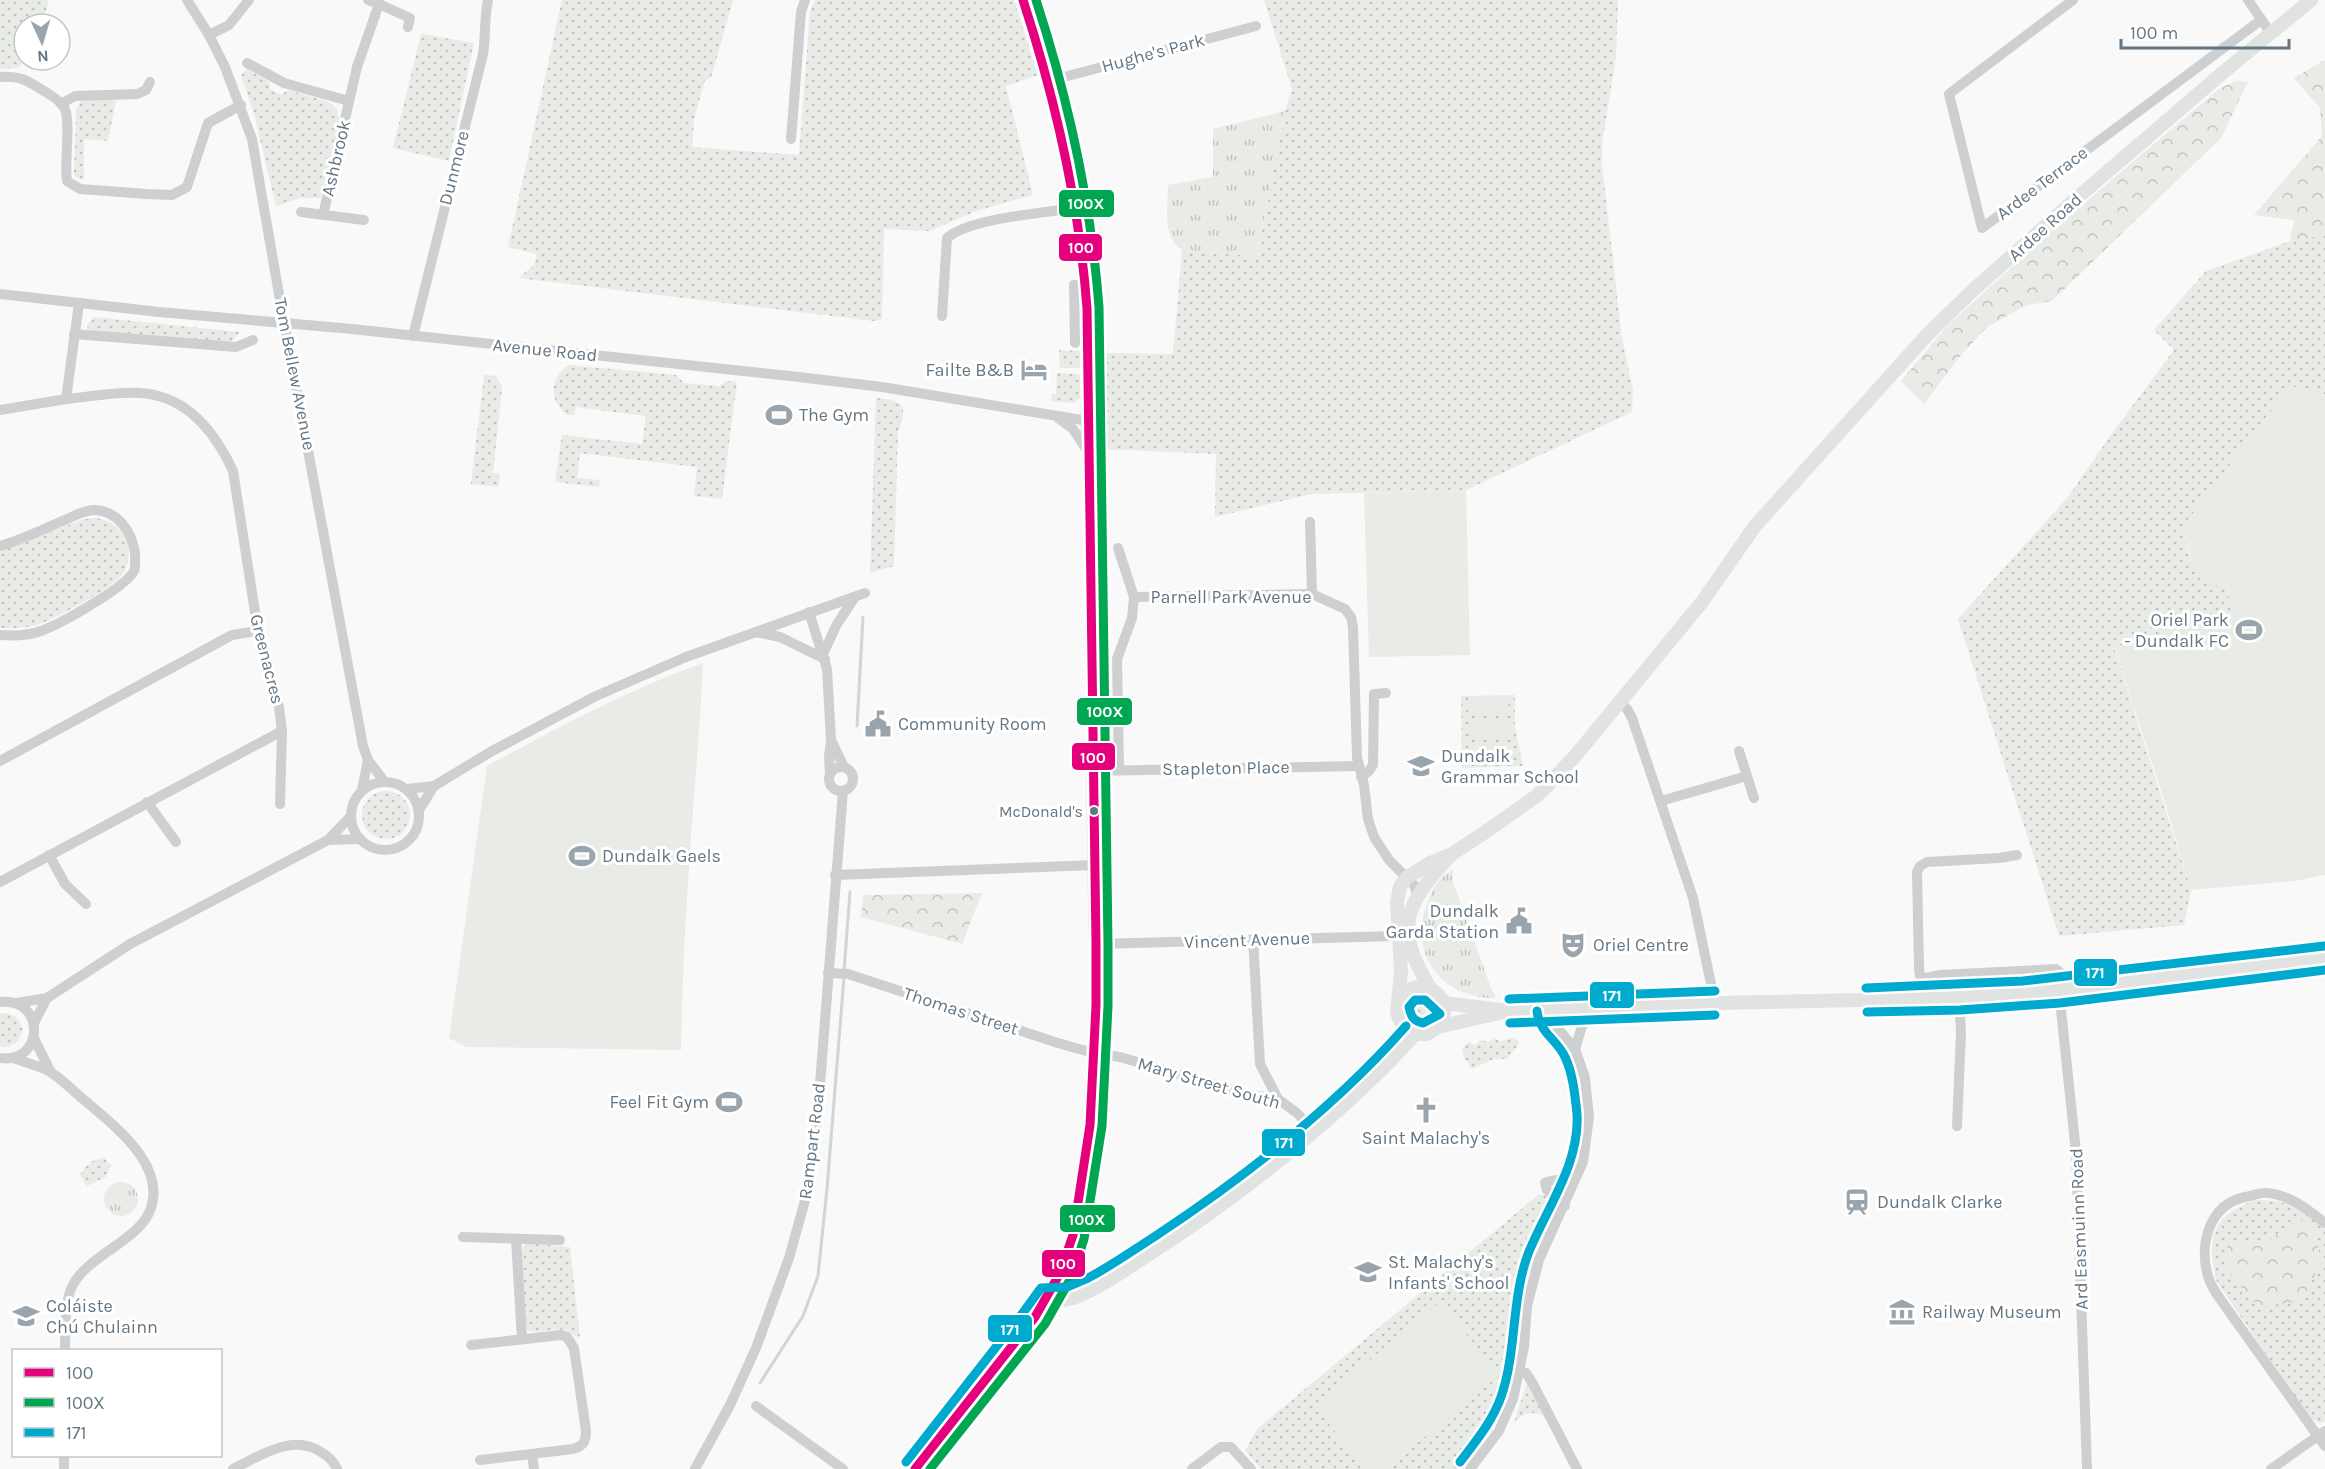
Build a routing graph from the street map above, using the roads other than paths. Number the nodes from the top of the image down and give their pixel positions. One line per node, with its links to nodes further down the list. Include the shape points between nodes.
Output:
1 (187, 0): 14 (street, Tom Bellew Avenue)
2 (249, 0): 14 (street, via 229,25)
3 (488, 0): 35 (street, Dunmore, via 483,54)
4 (805, 0): 24 (street)
5 (1023, 0): 19 (main road)
6 (2073, 0): 15 (street, Ardee Terrace, via 1949,94 1982,228)
7 (2248, 0): 10 (street)
8 (2311, 0): 13 (main road, Ardee Road)
9 (373, 2): 12 (street, via 410,18); 21 (street, Ashbrook)
10 (2261, 20): 13 (street); 15 (street, Ardee Terrace)
11 (1256, 26): 19 (street, Hughe's Park)
12 (408, 27)
13 (2270, 32): 17 (main road, Ardee Road)
14 (209, 35): 23 (street, Tom Bellew Avenue)
15 (2205, 62): 17 (street)
16 (247, 63): 21 (street, Ashbrook, via 279,86)
17 (2220, 75): 54 (main road, Ardee Road, via 1927,335 1755,526 1702,602)
18 (0, 77): 22 (street, via 20,77)
19 (1049, 81): 25 (main road)
20 (150, 82): 22 (street, via 146,90 137,94 75,96)
21 (349, 101): 27 (street, Ashbrook)
22 (61, 104): 23 (street, via 67,118 67,181 80,189 172,195 187,187 208,123)
23 (241, 105): 33 (street, Tom Bellew Avenue, via 259,170)
24 (791, 139)
25 (1075, 208): 29 (main road); 32 (street, via 955,230 947,238)
26 (301, 212): 27 (street, Ashbrook)
27 (323, 214): 28 (street, Ashbrook)
28 (364, 220)
29 (1085, 284): 37 (street, via 1074,285); 41 (main road)
30 (0, 294): 31 (street, Avenue Road)
31 (79, 303): 33 (street, Avenue Road); 34 (street)
32 (942, 316)
33 (285, 323): 35 (street, Avenue Road); 58 (street, Tom Bellew Avenue)
34 (74, 334): 36 (street, via 236,347); 38 (street)
35 (413, 336): 40 (street, Avenue Road, via 882,387)
36 (253, 340)
37 (1075, 343)
38 (66, 399): 39 (street, Greenacres); 49 (street, Greenacres, via 139,392 156,395 191,413 207,427 233,471)
39 (0, 410)
40 (1056, 417): 41 (street, Avenue Road); 42 (street, via 1073,429)
41 (1088, 422): 42 (main road)
42 (1089, 453): 62 (main road)
43 (1310, 522): 46 (street)
44 (0, 546): 51 (street, via 94,510 107,513 129,531 135,563 128,579 64,620 25,635)
45 (1118, 548): 47 (street)
46 (1312, 594): 47 (street, Parnell Park Avenue); 63 (street, Parnell Park Avenue, via 1345,609 1351,617)
47 (1134, 597): 61 (street, via 1132,618 1117,659)
48 (809, 612): 50 (street); 52 (street); 52 (street, via 860,595 832,635)
49 (258, 631): 55 (street, Greenacres); 59 (street, via 232,635)
50 (756, 632): 52 (street); 67 (street, via 596,696)
51 (0, 635)
52 (824, 655): 56 (street)
53 (1386, 693): 63 (street, via 1374,694 1372,765 1369,771)
54 (1620, 702): 72 (street, via 1632,718); 80 (main road, Ardee Road, via 1535,797)
55 (282, 731): 73 (street); 74 (street, Greenacres)
56 (831, 740): 60 (street); 64 (street)
57 (1739, 751): 65 (street)
58 (368, 760): 66 (street, Tom Bellew Avenue); 69 (street, Tom Bellew Avenue)
59 (0, 761)
60 (844, 767): 64 (street); 70 (street, via 853,774 854,781)
61 (1119, 770): 62 (street, Stapleton Place); 63 (street, Stapleton Place)
62 (1093, 771): 83 (main road)
63 (1360, 772): 85 (street, via 1374,837)
64 (830, 774): 70 (street, via 832,787)
65 (1747, 776): 71 (street); 72 (street)
66 (384, 781): 68 (street); 69 (street)
67 (434, 786): 68 (street); 75 (street)
68 (407, 789): 75 (street)
69 (362, 790): 76 (street, via 353,802)
70 (843, 791): 84 (street, Rampart Road)
71 (1754, 798)
72 (1661, 801): 103 (street, via 1694,898)
73 (147, 802): 79 (street); 81 (street)
74 (280, 804)
75 (419, 810): 77 (street, via 416,830 398,847 374,848)
76 (351, 816): 77 (street, via 352,827); 78 (street)
77 (360, 839): 78 (street)
78 (328, 840): 97 (street, via 130,944)
79 (176, 842)
80 (1452, 854): 85 (main road, via 1430,862); 87 (main road)
81 (49, 855): 86 (street); 88 (street, via 65,884)
82 (2017, 855): 94 (street, via 1927,862 1920,866 1917,872)
83 (1094, 865): 84 (street); 91 (main road)
84 (835, 875): 93 (street, Rampart Road)
85 (1406, 878): 87 (street); 89 (main road, via 1397,902)
86 (0, 882)
87 (1417, 895): 95 (main road, via 1410,913 1408,942 1417,968)
88 (86, 904)
89 (1397, 936): 90 (street, Vincent Avenue); 104 (main road, via 1401,972)
90 (1253, 939): 91 (street, Vincent Avenue); 117 (street, via 1260,1064)
91 (1096, 944): 113 (main road)
92 (2325, 958): 96 (main road)
93 (838, 974): 113 (street, Thomas Street); 139 (street, Rampart Road, via 811,1175 789,1258 756,1348)
94 (1921, 979): 96 (street, via 2048,968 2062,974); 98 (street)
95 (1430, 988): 102 (main road); 104 (main road, via 1409,989)
96 (2062, 990): 99 (main road); 146 (street, Ard Easmuinn Road, via 2076,1152)
97 (47, 998): 101 (street); 108 (street)
98 (1922, 998): 99 (main road); 103 (main road)
99 (1959, 998): 118 (street)
100 (0, 1002): 101 (street)
101 (17, 1003): 108 (street)
102 (1444, 1003): 107 (main road); 109 (main road, via 1444,1016)
103 (1715, 1003): 105 (main road)
104 (1397, 1006): 110 (main road, via 1402,1026)
105 (1599, 1006): 106 (main road); 112 (street, via 1582,1026)
106 (1549, 1010): 107 (main road); 112 (street, via 1550,1019)
107 (1508, 1011): 109 (main road)
108 (34, 1023): 111 (street)
109 (1438, 1027): 110 (main road, via 1427,1034)
110 (1415, 1034): 119 (main road)
111 (34, 1038): 115 (street, via 24,1053); 116 (street)
112 (1575, 1049): 120 (street, via 1588,1094 1587,1139)
113 (1094, 1053): 117 (street, Mary Street South); 126 (main road, via 1090,1125 1073,1235)
114 (0, 1058): 115 (street)
115 (13, 1058): 116 (street)
116 (50, 1071): 129 (street, via 127,1140 147,1166 153,1186 149,1212 138,1228 77,1275 66,1314)
117 (1278, 1099): 119 (street, Mary Street South, via 1298,1113)
118 (1957, 1126)
119 (1314, 1132): 126 (main road, via 1238,1195 1132,1265 1072,1298)
120 (1580, 1168): 121 (street); 121 (street, via 1569,1179 1545,1184)
121 (1565, 1206): 130 (street, via 1539,1260 1527,1306)
122 (2325, 1223): 132 (street, via 2299,1203 2267,1192 2238,1198 2223,1207 2211,1222 2204,1262 2209,1282 2223,1303)
123 (463, 1237): 124 (street)
124 (516, 1239): 125 (street); 127 (street)
125 (560, 1240)
126 (1046, 1299): 141 (main road)
127 (522, 1339): 128 (street); 134 (street, via 561,1335 572,1342 586,1431 581,1447)
128 (471, 1345)
129 (65, 1349)
130 (1519, 1371): 144 (street, via 1514,1399 1500,1431); 145 (street, via 1526,1373 1533,1384)
131 (756, 1406): 140 (street)
132 (2322, 1434): 133 (street); 147 (street)
133 (2325, 1446)
134 (532, 1454): 135 (street); 138 (street)
135 (480, 1460)
136 (233, 1469): 137 (street, via 282,1446 298,1444 312,1446)
137 (337, 1469)
138 (534, 1469)
139 (695, 1469)
140 (843, 1469)
141 (915, 1469)
142 (1192, 1469): 143 (street, via 1221,1447 1231,1447)
143 (1251, 1469)
144 (1470, 1469)
145 (1577, 1469)
146 (2087, 1469)
147 (2271, 1469)

